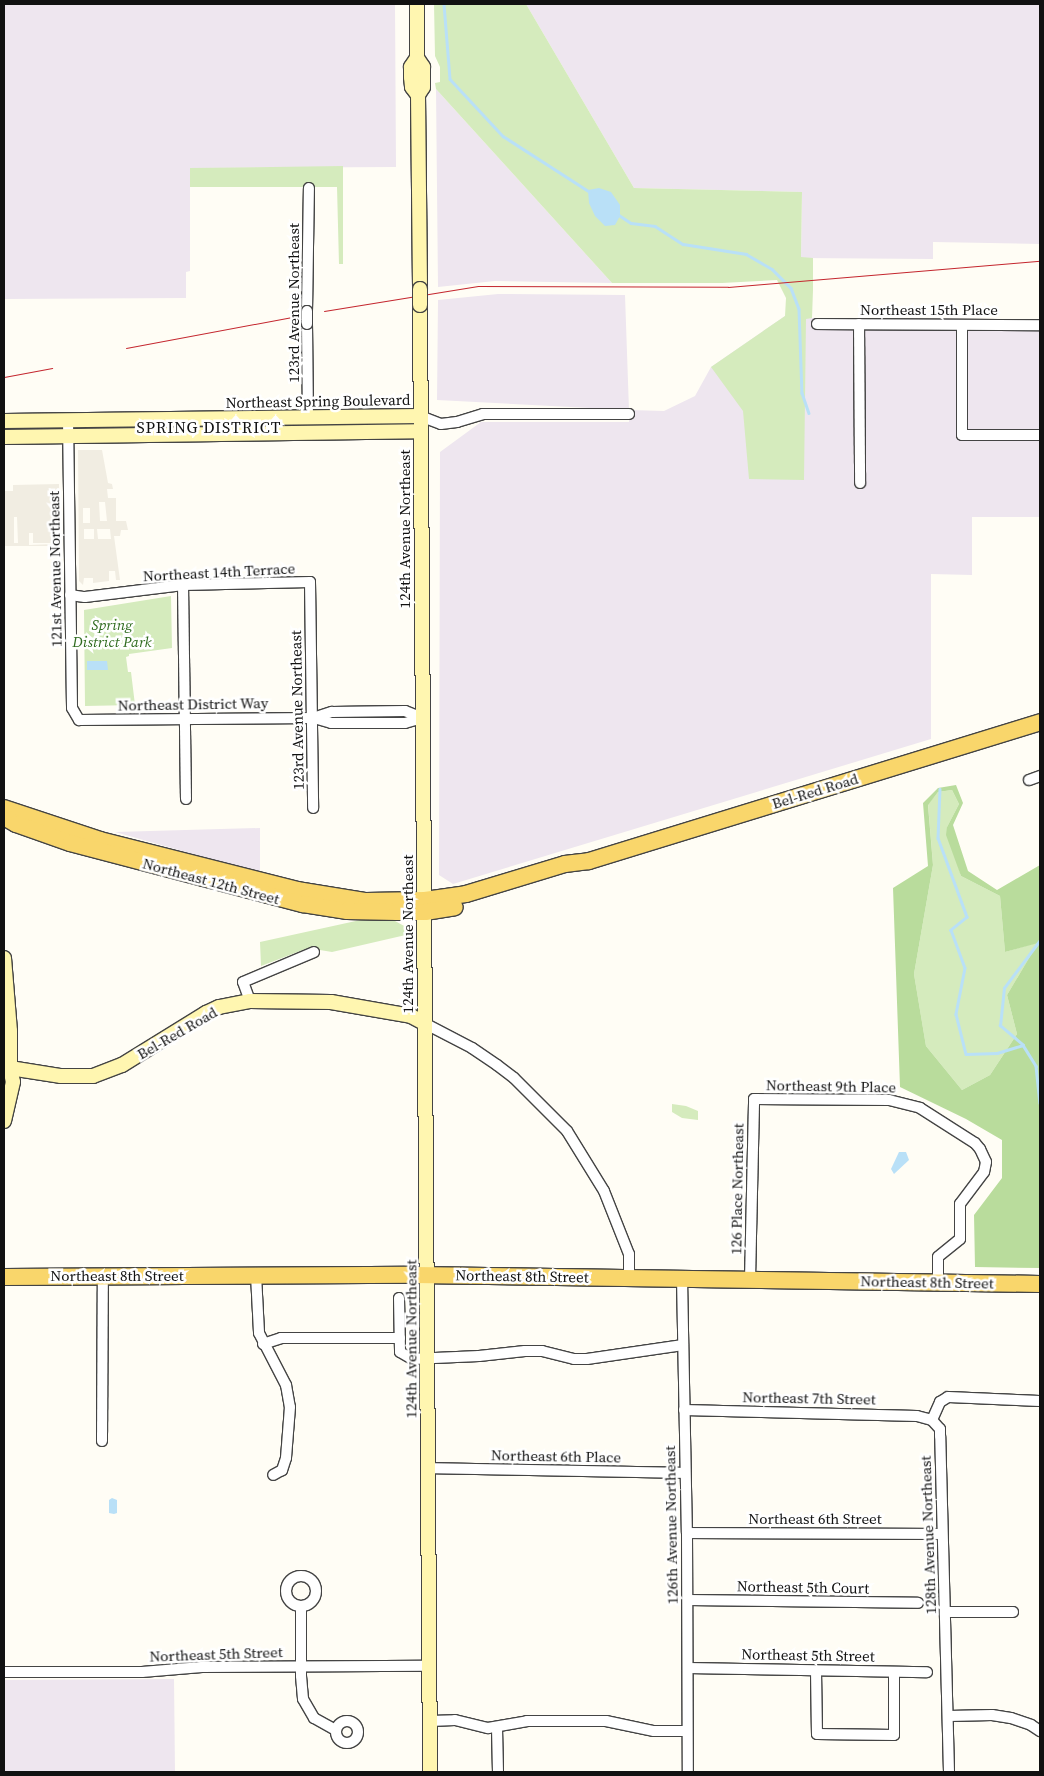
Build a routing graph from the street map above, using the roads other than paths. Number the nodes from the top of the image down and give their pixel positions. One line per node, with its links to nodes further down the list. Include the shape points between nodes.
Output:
1 (417, 4): 8 (street, 124th Avenue Northeast, bridge, via 417,58 423,67 423,87 418,95)
2 (309, 188): 9 (street, 123rd Avenue Northeast, bridge)
3 (817, 324): 4 (street, Northeast 15th Place)
4 (859, 324): 5 (street, Northeast 15th Place); 17 (street)
5 (962, 325): 6 (street, Northeast 15th Place); 14 (street, via 962,435)
6 (1040, 325)
7 (629, 414): 12 (street, via 483,414)
8 (420, 416): 9 (street, Northeast Spring Boulevard); 12 (street, Northeast Spring Boulevard); 13 (street, 124th Avenue Northeast)
9 (308, 417): 10 (street, Northeast Spring Boulevard)
10 (68, 420): 11 (street, Northeast Spring Boulevard); 15 (street, 121st Avenue Northeast)
11 (4, 421)
12 (441, 424): 13 (street)
13 (420, 431): 15 (street, Northeast Spring Boulevard); 24 (street, 124th Avenue Northeast)
14 (1040, 435)
15 (68, 436): 16 (street, Northeast Spring Boulevard); 20 (street, 121st Avenue Northeast)
16 (4, 437)
17 (860, 483)
18 (310, 582): 19 (street, Northeast 14th Terrace); 23 (street, 123rd Avenue Northeast)
19 (183, 585): 20 (street, Northeast 14th Terrace, via 86,597); 22 (street)
20 (70, 596): 21 (street, 121st Avenue Northeast, via 72,708)
21 (76, 717): 22 (street, Northeast District Way, via 83,721)
22 (185, 718): 23 (street, Northeast District Way); 28 (street)
23 (313, 718): 24 (street, Northeast District Way, via 332,712 405,711); 30 (street, 123rd Avenue Northeast)
24 (422, 718): 33 (street, 124th Avenue Northeast)
25 (1040, 722): 33 (main road, Bel-Red Road, via 589,861 565,864)
26 (1040, 776): 27 (street)
27 (1029, 780)
28 (186, 799)
29 (4, 808): 32 (main road, Northeast 12th Street)
30 (313, 808)
31 (4, 817): 32 (main road, Northeast 12th Street, via 62,840)
32 (258, 887): 33 (main road, Northeast 12th Street, via 315,894 366,906)
33 (425, 906): 37 (street, 124th Avenue Northeast)
34 (314, 952): 36 (street, via 243,982)
35 (4, 958): 38 (street)
36 (250, 1001): 37 (street, Bel-Red Road, via 331,1002 411,1016); 38 (street, Bel-Red Road, via 206,1013 122,1065 93,1076)
37 (424, 1023): 42 (street, 124th Avenue Northeast); 45 (street, via 497,1065 567,1131 604,1191 629,1254)
38 (7, 1072): 40 (street, via 13,1082)
39 (754, 1099): 47 (street, 126 Place Northeast); 48 (street, Northeast 9th Place, via 901,1102 920,1108 974,1143 984,1155 986,1167 960,1204 960,1239 938,1257)
40 (4, 1122)
41 (256, 1275): 42 (main road, Northeast 8th Street); 44 (main road, Northeast 8th Street); 52 (street, via 258,1326)
42 (428, 1275): 45 (main road, Northeast 8th Street); 54 (street, 124th Avenue Northeast)
43 (4, 1277): 44 (main road, Northeast 8th Street)
44 (103, 1277): 58 (street)
45 (629, 1277): 46 (main road, Northeast 8th Street)
46 (682, 1278): 47 (main road, Northeast 8th Street); 53 (street, 126th Avenue Northeast)
47 (750, 1280): 48 (main road, Northeast 8th Street)
48 (938, 1283): 49 (main road, Northeast 8th Street)
49 (1040, 1284)
50 (399, 1298): 51 (street)
51 (400, 1338): 52 (street, via 281,1338); 54 (street, via 400,1352 404,1356)
52 (264, 1344): 61 (street, via 286,1385 290,1406 286,1458 282,1470)
53 (683, 1345): 54 (street, via 588,1359 534,1351); 56 (street, 126th Avenue Northeast)
54 (427, 1358): 59 (street, 124th Avenue Northeast)
55 (1040, 1401): 57 (street, via 948,1397 940,1402)
56 (684, 1410): 57 (street, Northeast 7th Street, via 917,1416); 60 (street, 126th Avenue Northeast)
57 (932, 1420): 63 (street, 128th Avenue Northeast, via 940,1429)
58 (102, 1441)
59 (427, 1468): 60 (street, Northeast 6th Place); 70 (street, 124th Avenue Northeast)
60 (685, 1473): 62 (street, 126th Avenue Northeast)
61 (273, 1475)
62 (687, 1533): 63 (street, Northeast 6th Street); 64 (street, 126th Avenue Northeast)
63 (942, 1534): 67 (street, 128th Avenue Northeast)
64 (688, 1600): 65 (street, Northeast 5th Court); 71 (street, 126th Avenue Northeast)
65 (918, 1603)
66 (301, 1606): 69 (street)
67 (946, 1612): 68 (street); 76 (street, 128th Avenue Northeast)
68 (1013, 1612)
69 (301, 1666): 70 (street, Northeast 5th Street); 73 (street, Northeast 5th Street, via 202,1667 142,1672); 79 (street, via 302,1690 308,1711)
70 (429, 1666): 77 (street, 124th Avenue Northeast)
71 (688, 1668): 72 (street, Northeast 5th Street); 80 (street, 126th Avenue Northeast)
72 (816, 1671): 74 (street, Northeast 5th Street); 74 (street, via 817,1734 894,1735)
73 (4, 1672)
74 (894, 1672): 75 (street, Northeast 5th Street)
75 (927, 1672)
76 (949, 1716): 81 (street, via 1011,1718); 85 (street, 128th Avenue Northeast)
77 (430, 1720): 78 (street, via 455,1720); 82 (street, 124th Avenue Northeast)
78 (497, 1728): 80 (street, via 527,1720 606,1721 654,1731); 83 (street)
79 (336, 1730)
80 (687, 1731): 84 (street, 126th Avenue Northeast)
81 (1040, 1731)
82 (430, 1772)
83 (498, 1772)
84 (688, 1772)
85 (950, 1772)

